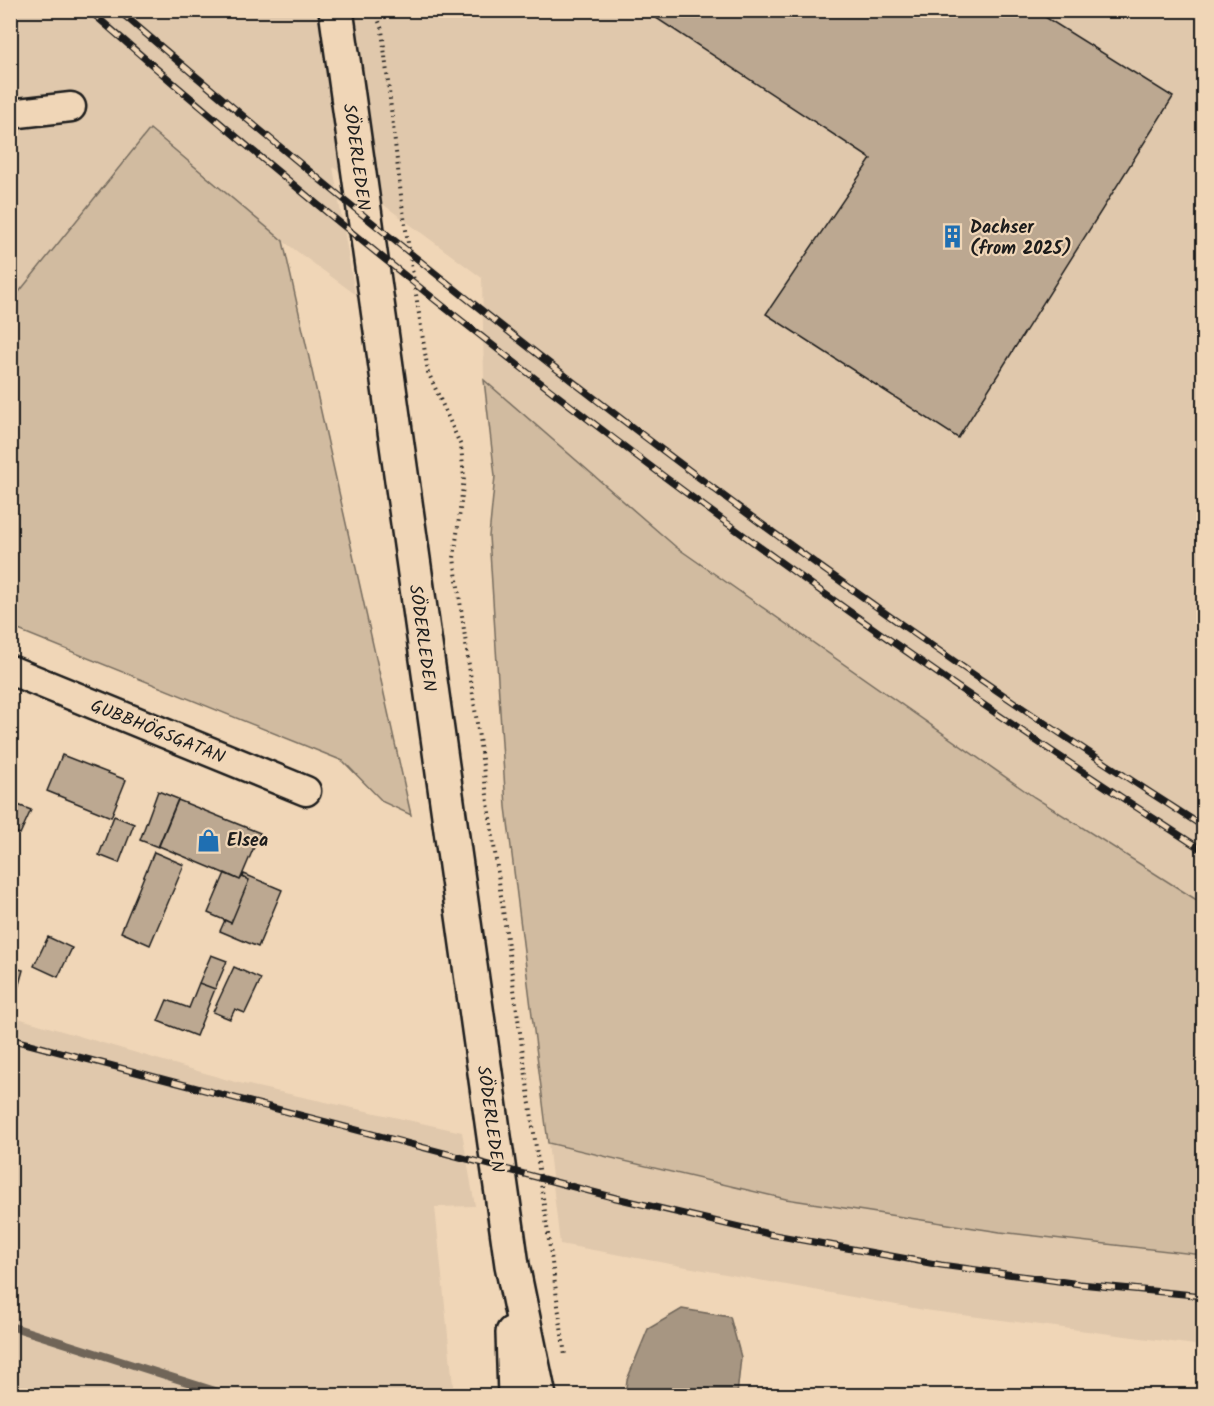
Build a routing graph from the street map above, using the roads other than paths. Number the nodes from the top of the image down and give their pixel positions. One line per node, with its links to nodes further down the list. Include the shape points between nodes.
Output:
1 (336, 10): 6 (street, SÖDERLEDEN)
2 (71, 107): 3 (street)
3 (10, 114)
4 (10, 670): 5 (street, GUBBHÖGSGATAN)
5 (306, 791)
6 (512, 1265): 7 (street, SÖDERLEDEN); 8 (street, SÖDERLEDEN)
7 (515, 1395)
8 (539, 1395)

